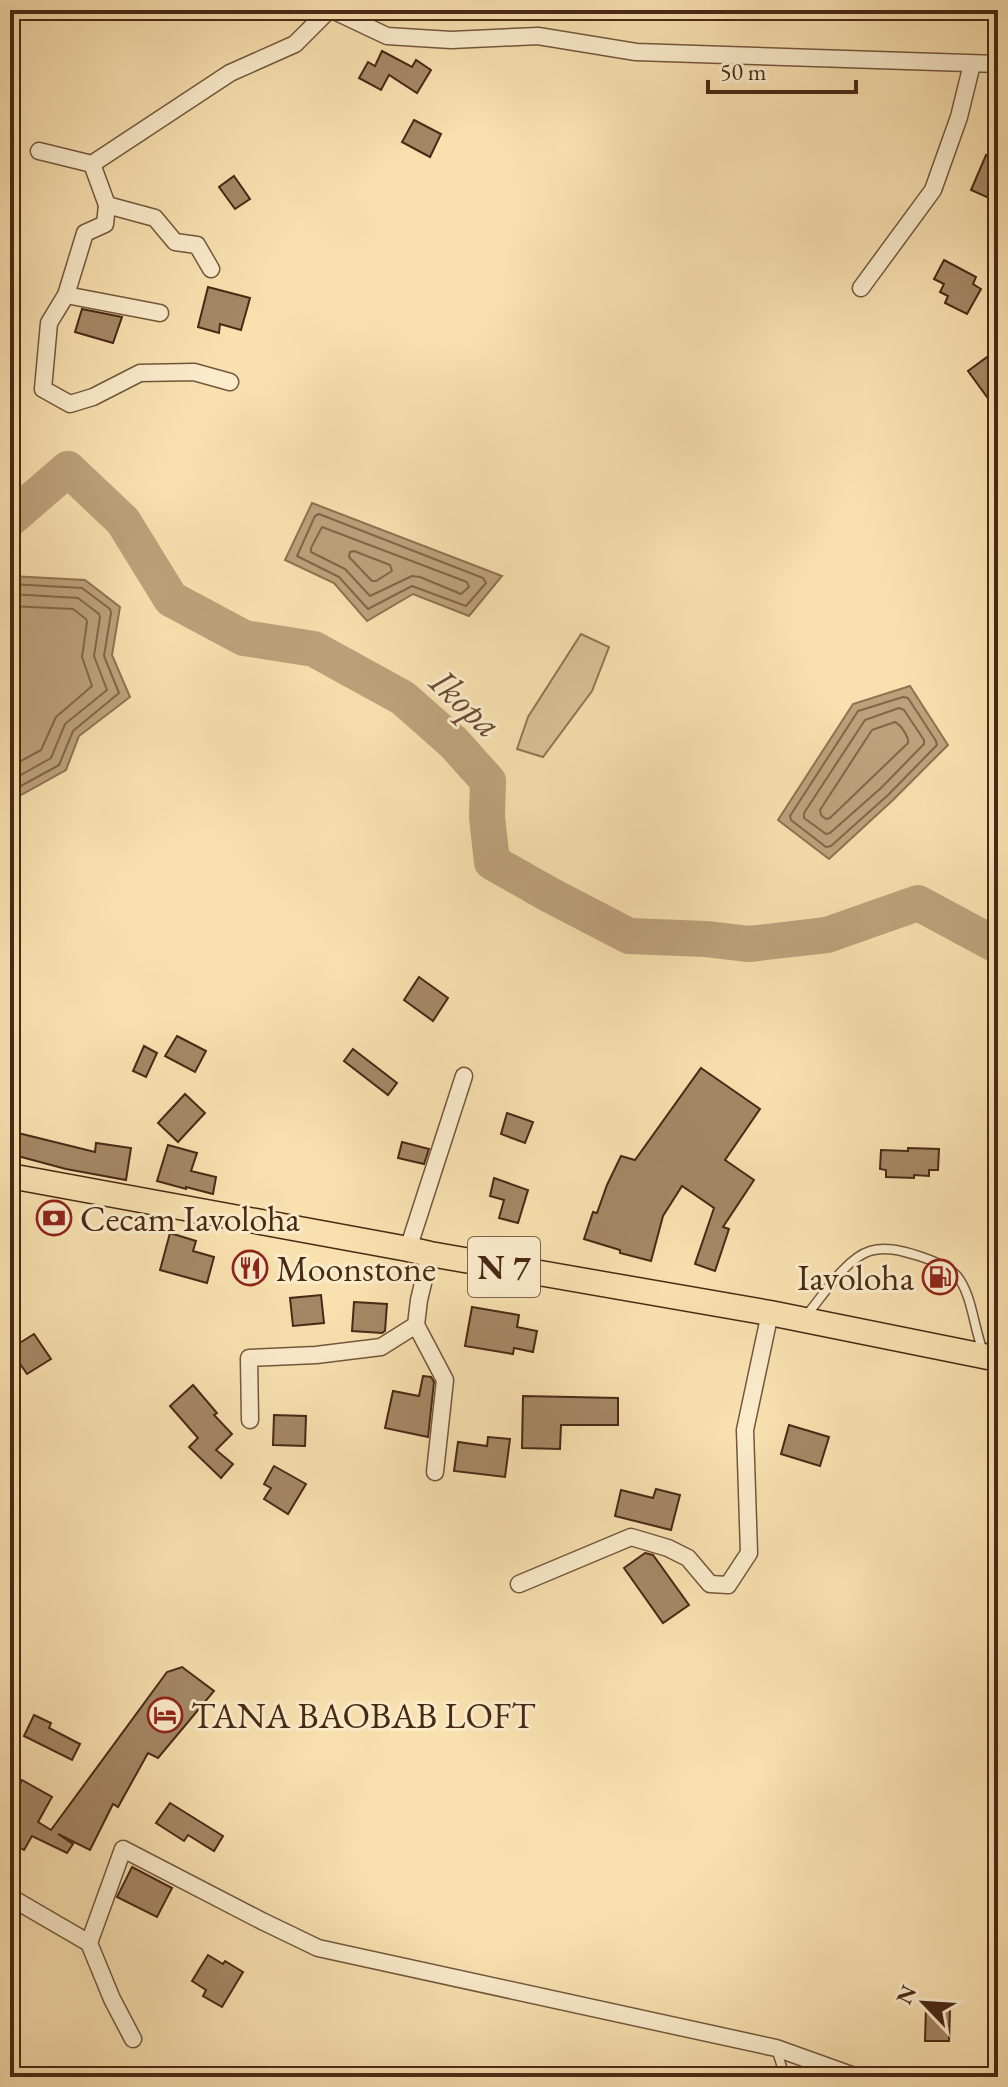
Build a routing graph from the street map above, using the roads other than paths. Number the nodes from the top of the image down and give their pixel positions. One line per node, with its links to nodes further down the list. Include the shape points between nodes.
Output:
1 (330, 10): 2 (street, via 387,36 538,36 636,52); 5 (street, via 295,44 230,73)
2 (972, 64): 3 (street); 8 (street, via 933,190)
3 (998, 64)
4 (39, 151): 5 (street)
5 (92, 164): 6 (street)
6 (107, 205): 7 (street, via 155,218 175,242 197,245); 9 (street, via 105,224 85,233)
7 (211, 269)
8 (861, 288)
9 (66, 295): 10 (street); 11 (street, via 49,323 43,389 70,404 140,373 194,372)
10 (160, 313)
11 (230, 382)
12 (464, 1076): 14 (street)
13 (10, 1176): 14 (main road, N 7)
14 (419, 1252): 15 (main road, N 7); 17 (street)
15 (770, 1313): 16 (main road, N 7); 21 (street, via 745,1430 749,1553 728,1585 710,1584 688,1558 631,1537)
16 (803, 1320): 18 (main road, N 7); 18 (lane, via 841,1270 869,1251 897,1249 956,1274 977,1337)
17 (416, 1325): 19 (street, via 381,1347 249,1358); 20 (street, via 445,1380)
18 (992, 1358)
19 (250, 1420)
20 (435, 1472)
21 (519, 1584)
22 (10, 1897): 23 (street)
23 (89, 1943): 24 (street); 25 (street, via 123,1849 318,1948)
24 (133, 2039)
25 (776, 2048): 26 (lane); 27 (street)
26 (785, 2077)
27 (857, 2077)

